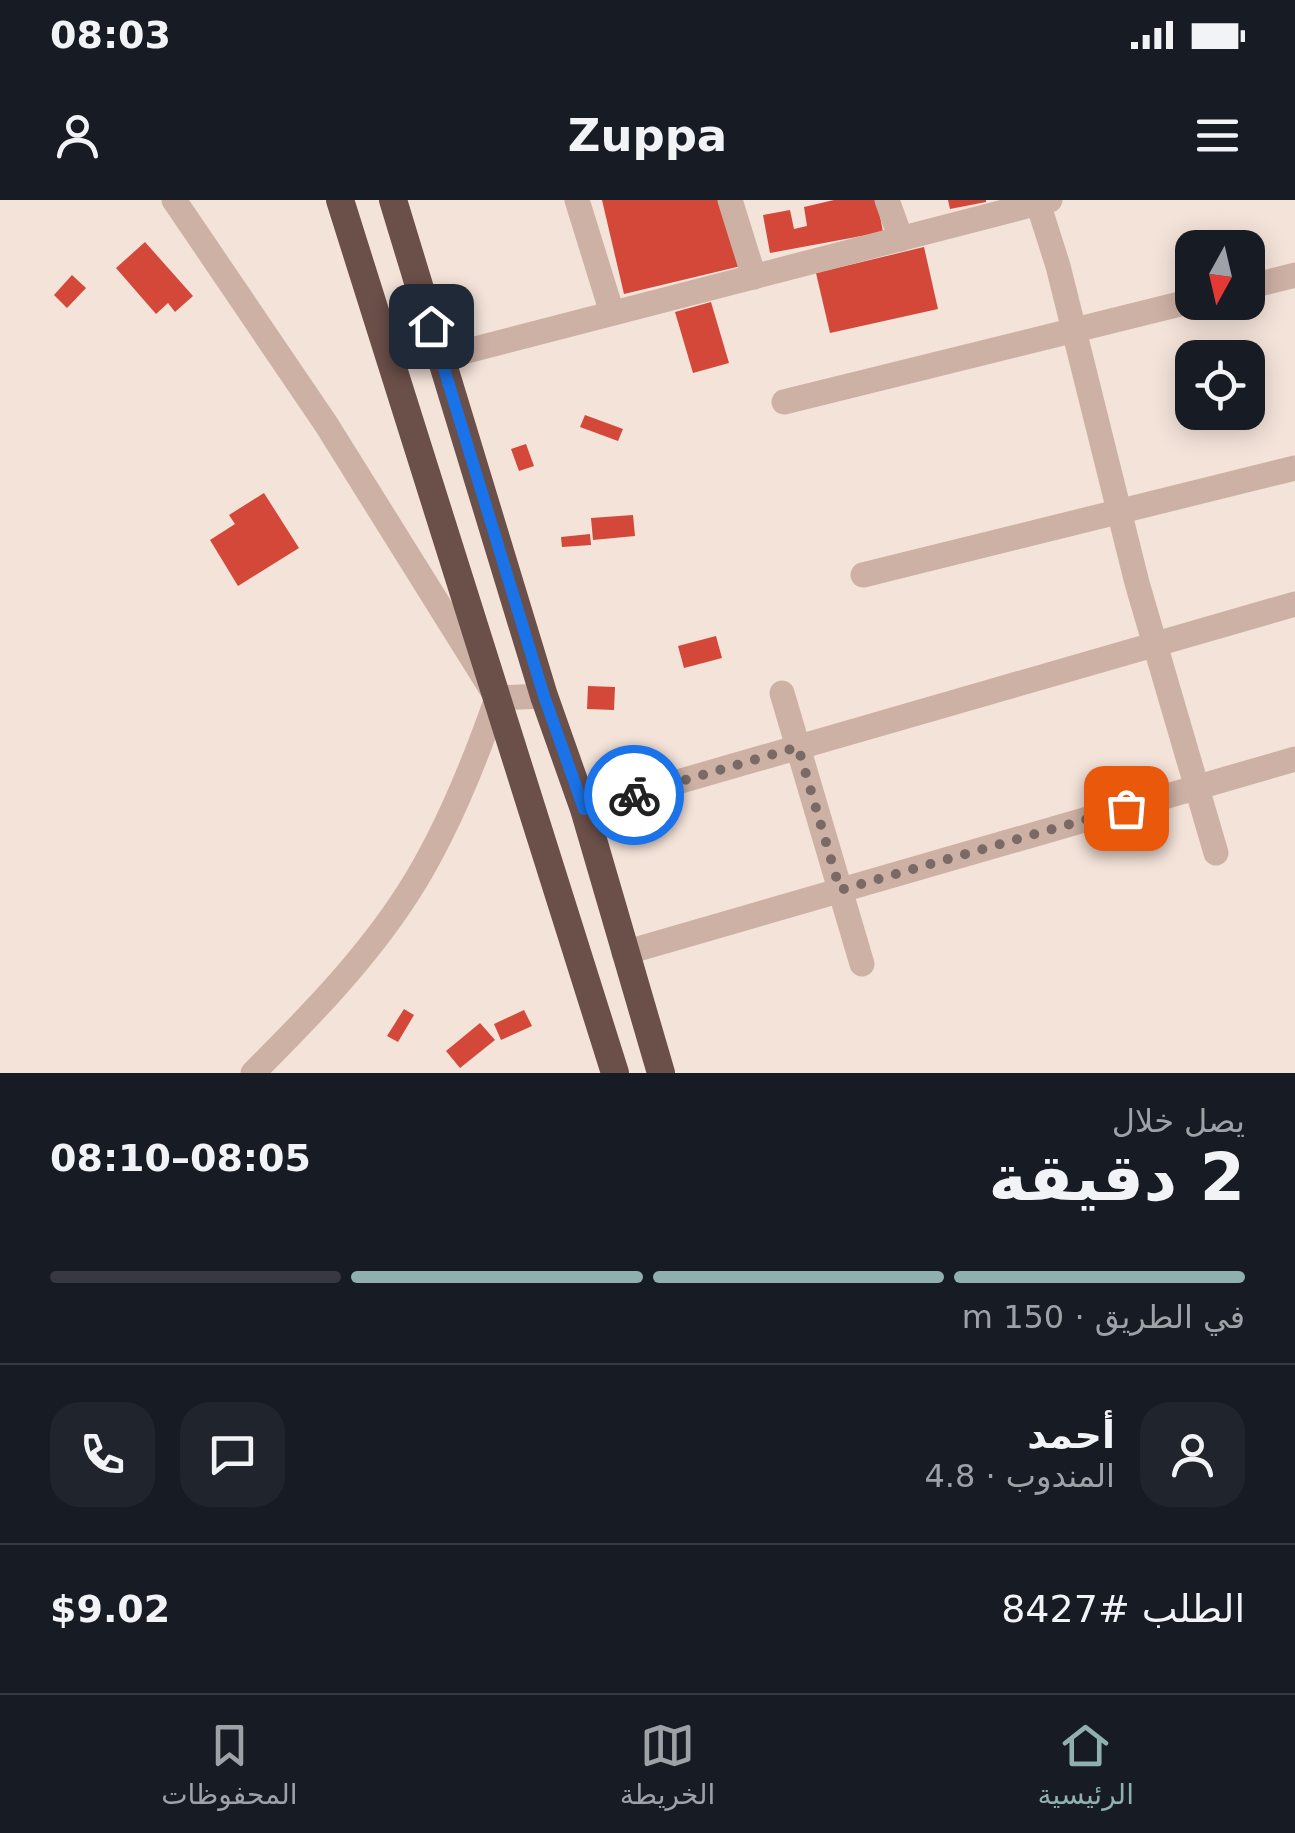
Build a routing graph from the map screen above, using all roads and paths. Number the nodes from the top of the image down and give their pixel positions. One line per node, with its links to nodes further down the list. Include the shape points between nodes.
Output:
1 (174, 200): 24 (street, via 326,424)
2 (340, 200): 24 (highway)
3 (393, 200): 15 (highway)
4 (577, 200): 13 (street)
5 (730, 200): 10 (street)
6 (887, 200): 8 (street)
7 (1042, 201): 8 (street); 14 (street)
8 (901, 239): 10 (street)
9 (1295, 275): 11 (street)
10 (754, 277): 13 (street)
11 (1265, 283)
12 (1175, 304): 14 (street)
13 (612, 314): 15 (street)
14 (1075, 330): 16 (street); 18 (street)
15 (440, 358): 23 (highway)
16 (784, 402)
17 (1295, 468): 18 (street)
18 (1120, 512): 19 (street); 21 (street)
19 (863, 575)
20 (1295, 604): 21 (street)
21 (1156, 644): 25 (street); 27 (street)
22 (782, 693): 25 (street)
23 (544, 696): 24 (street); 28 (highway)
24 (497, 698): 33 (street, via 474,764 408,892 332,993); 34 (highway)
25 (798, 747): 28 (street); 30 (street)
26 (1295, 759): 27 (street)
27 (1197, 787): 29 (street); 30 (street)
28 (584, 809): 31 (highway)
29 (1216, 853)
30 (840, 890): 31 (street); 32 (street)
31 (624, 952): 35 (highway)
32 (862, 964)
33 (253, 1073)
34 (615, 1073)
35 (661, 1073)

